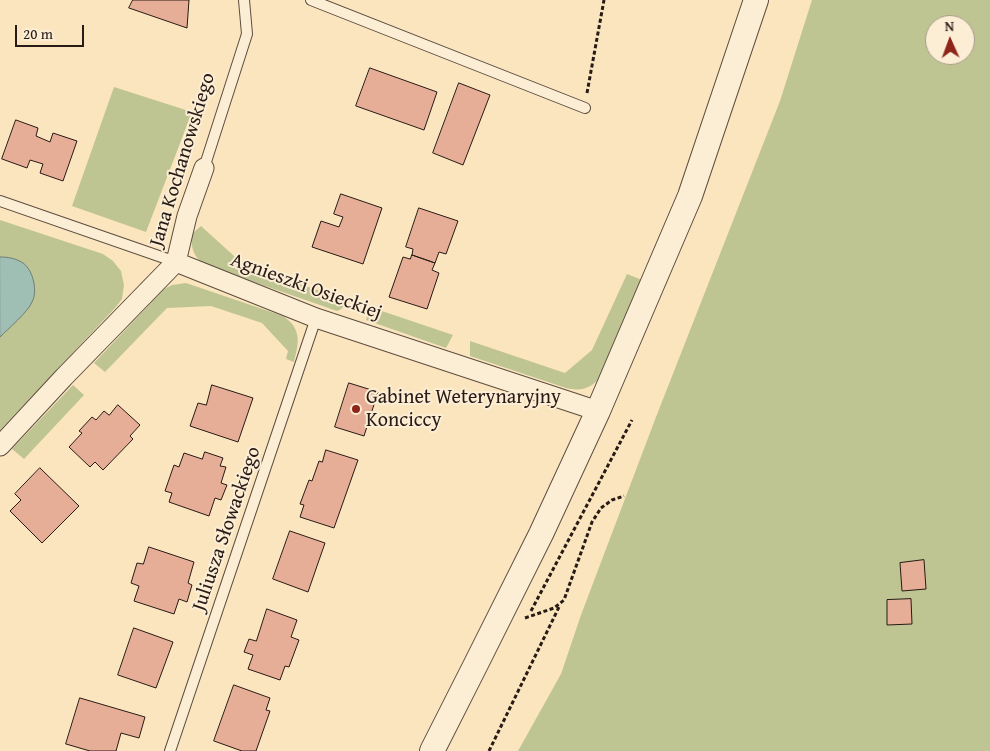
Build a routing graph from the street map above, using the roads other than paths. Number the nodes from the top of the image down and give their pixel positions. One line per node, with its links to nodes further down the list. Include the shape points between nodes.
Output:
1 (244, 0): 5 (lane, Jana Kochanowskiego, via 247,34)
2 (311, 0): 4 (lane)
3 (756, 0): 9 (street, via 690,196)
4 (584, 108)
5 (204, 168): 7 (street, Jana Kochanowskiego, via 187,216)
6 (0, 201): 7 (lane, Agnieszki Osieckiej)
7 (176, 262): 8 (street, Agnieszki Osieckiej); 10 (street, Jana Kochanowskiego)
8 (316, 318): 9 (street, Agnieszki Osieckiej); 11 (lane, Juliusza Słowackiego)
9 (598, 411): 12 (street, via 541,534)
10 (0, 446)
11 (170, 751)
12 (432, 751)

